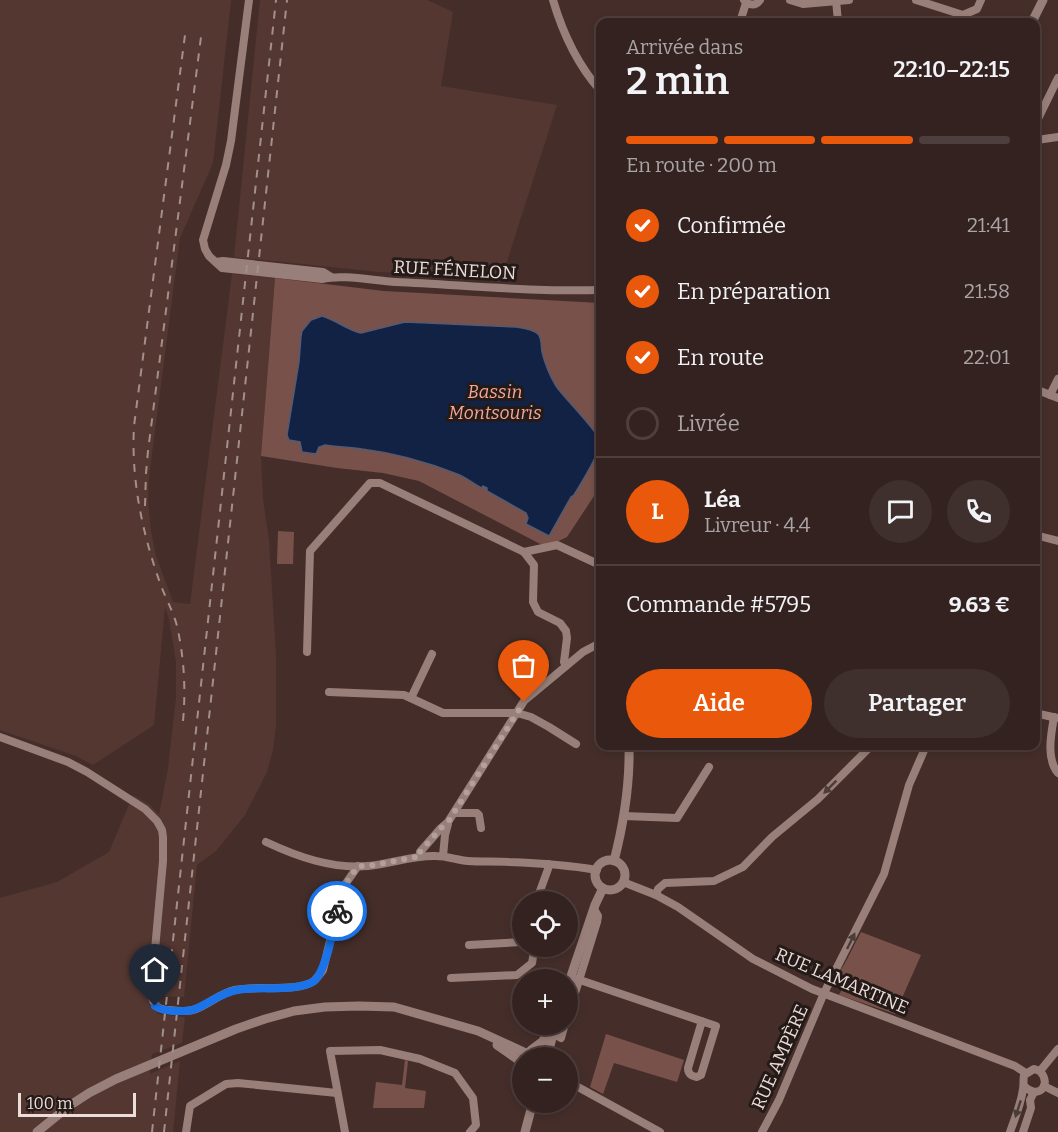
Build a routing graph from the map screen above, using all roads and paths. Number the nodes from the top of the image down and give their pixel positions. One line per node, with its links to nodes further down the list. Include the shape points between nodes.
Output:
1 (249, 0): 19 (street, RUE FÉNELON, via 231,141 203,240 216,262 377,281)
2 (553, 0): 15 (street, via 570,48)
3 (760, 0): 10 (street, via 755,5)
4 (790, 0): 5 (street, via 803,4)
5 (836, 0): 6 (street); 12 (street)
6 (849, 0)
7 (916, 0): 8 (street, via 963,15 977,9)
8 (981, 0)
9 (1043, 0): 13 (street)
10 (745, 1): 11 (street)
11 (741, 18)
12 (838, 18)
13 (1034, 18)
14 (1058, 78): 16 (street)
15 (596, 85)
16 (1040, 114)
17 (1058, 137): 18 (street)
18 (1040, 140)
19 (596, 292)
20 (1058, 379): 22 (street)
21 (1040, 391): 22 (street)
22 (1054, 397)
23 (1040, 537): 24 (street)
24 (1058, 541)
25 (524, 552): 26 (street, via 557,545); 28 (street, via 380,483 370,483 310,551); 30 (street, via 534,565 533,602 538,612 567,631)
26 (596, 560)
27 (596, 645): 30 (street)
28 (307, 652)
29 (432, 654): 32 (street)
30 (566, 666): 33 (street, via 524,702)
31 (329, 692): 32 (street)
32 (411, 698): 33 (street, via 443,713)
33 (517, 713): 37 (street); 43 (street)
34 (1040, 714): 35 (street)
35 (1056, 718): 42 (street, via 1051,735 1052,763)
36 (0, 737): 52 (street, via 87,771 157,821 162,830 163,861 151,994 161,1010 185,1012 236,990 297,987 315,980 322,970 342,891)
37 (576, 744)
38 (629, 750): 44 (street)
39 (867, 750): 57 (street, one-way to 57, via 743,867 714,881 665,883)
40 (924, 750): 64 (street, RUE AMPÈRE, one-way to 40, via 884,874 909,785)
41 (709, 767): 44 (street, via 677,818)
42 (1058, 773)
43 (454, 813): 45 (street); 46 (street, via 477,813)
44 (624, 816): 50 (street)
45 (448, 822): 48 (street, via 420,852); 49 (street)
46 (482, 828)
47 (266, 842): 52 (street, via 315,861)
48 (421, 856): 49 (street); 52 (street)
49 (443, 856): 51 (street)
50 (614, 861): 53 (street, via 602,863); 54 (street, via 624,870)
51 (548, 864): 53 (street); 56 (street)
52 (358, 866)
53 (597, 870): 55 (street, via 597,882)
54 (623, 882): 55 (street, via 617,888); 57 (street, RUE LAMARTINE)
55 (603, 888): 61 (street)
56 (540, 891)
57 (656, 895): 64 (street, RUE LAMARTINE, via 753,959)
58 (512, 943): 59 (street)
59 (469, 945)
60 (533, 957): 62 (street, via 532,963 517,975)
61 (578, 969)
62 (451, 978)
63 (578, 980): 65 (street)
64 (824, 993): 71 (street, RUE LAMARTINE); 83 (street, RUE AMPÈRE)
65 (702, 1021): 65 (street, via 716,1026 701,1075 693,1076 688,1068)
66 (551, 1035): 67 (street)
67 (537, 1047)
68 (1058, 1049): 70 (street)
69 (512, 1051): 78 (street, via 463,1027 394,1007 294,1011 237,1029 116,1079 69,1106)
70 (1040, 1071): 71 (street); 73 (street, via 1045,1077)
71 (1026, 1072): 72 (street)
72 (1024, 1086): 75 (street); 84 (street, one-way to 84)
73 (1044, 1086): 75 (street); 77 (street)
74 (578, 1087): 82 (street)
75 (1034, 1092): 85 (street)
76 (337, 1093): 79 (street, via 226,1084 190,1106); 80 (street); 81 (street, via 330,1051 380,1050 420,1059 455,1073 473,1098 476,1125)
77 (1058, 1093)
78 (37, 1132)
79 (186, 1132)
80 (345, 1132)
81 (470, 1132)
82 (660, 1132)
83 (762, 1132)
84 (1010, 1132)
85 (1023, 1132)

